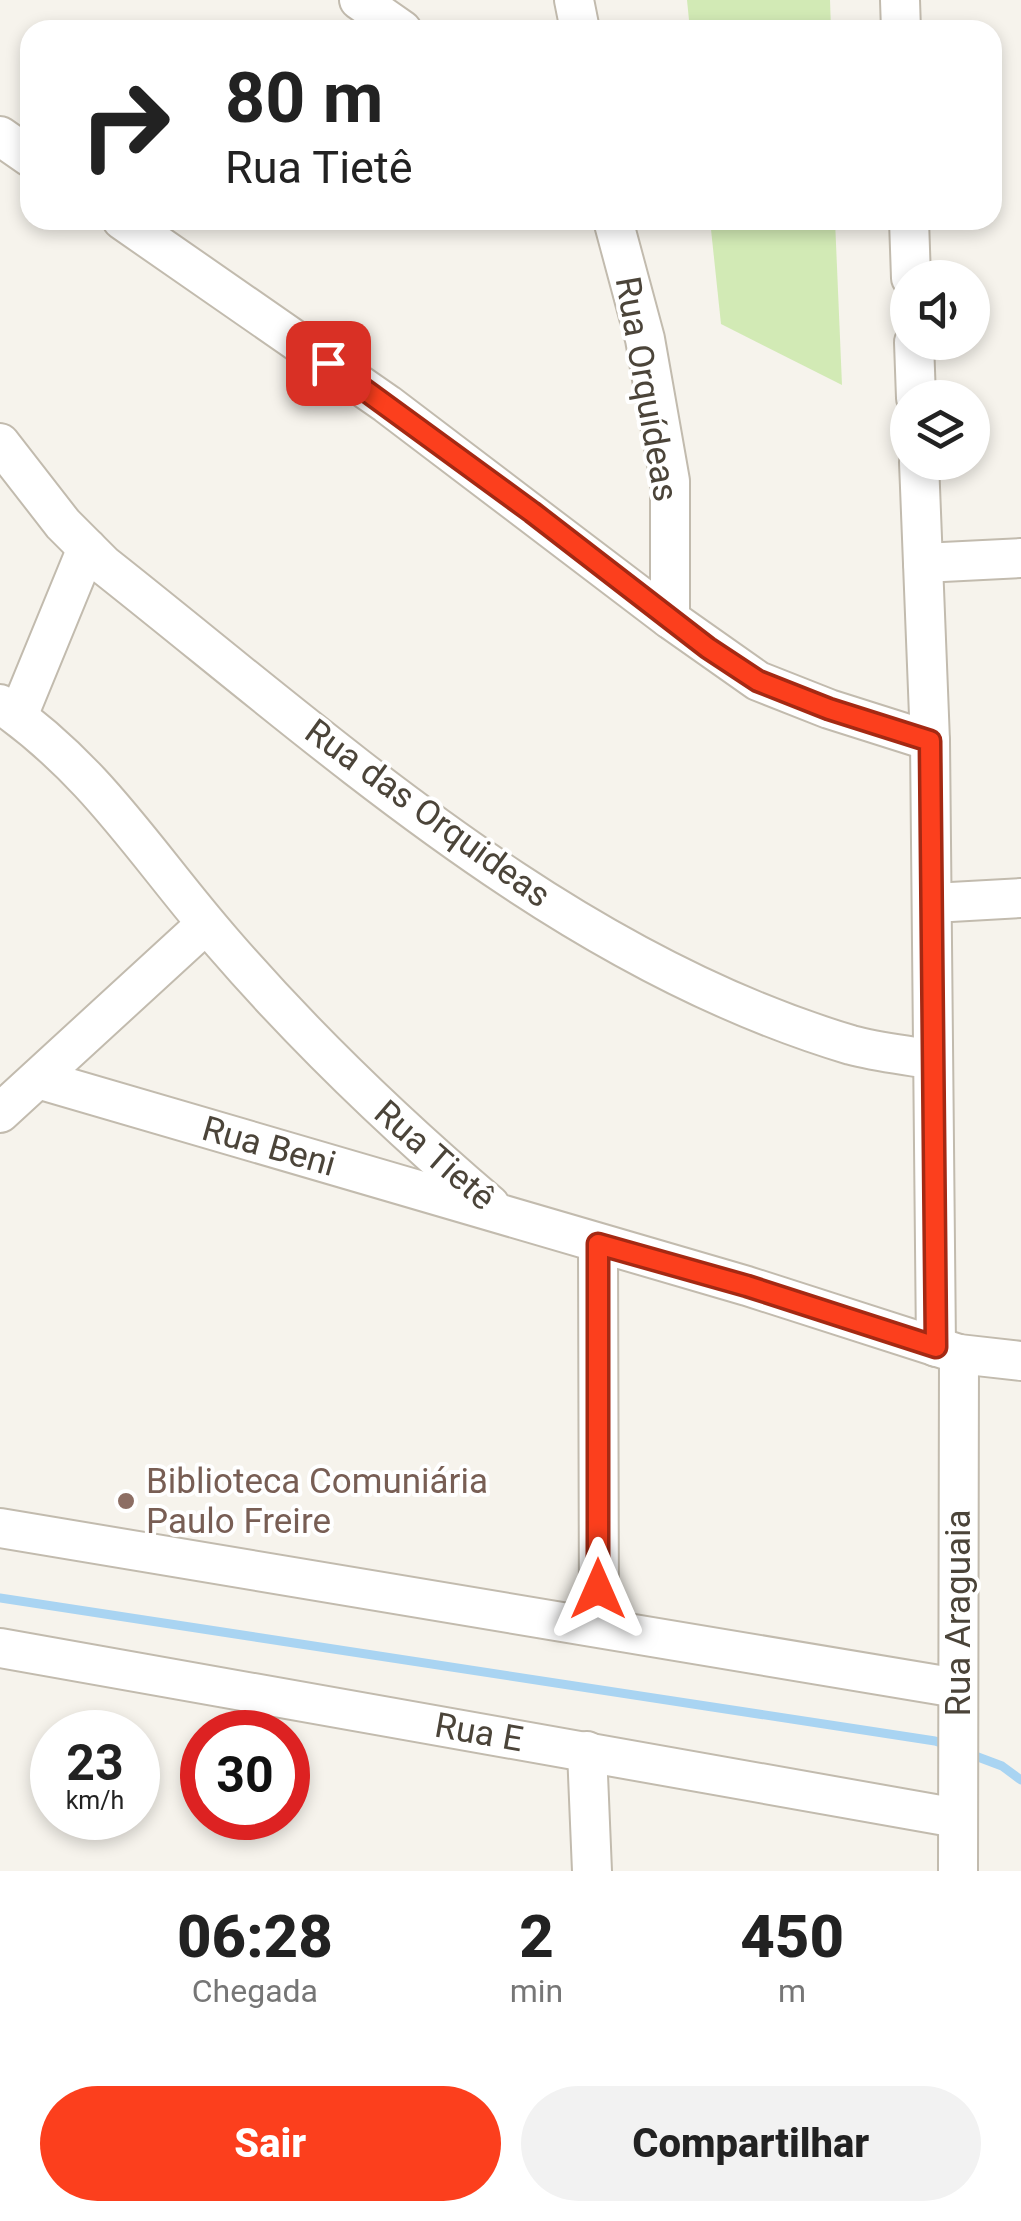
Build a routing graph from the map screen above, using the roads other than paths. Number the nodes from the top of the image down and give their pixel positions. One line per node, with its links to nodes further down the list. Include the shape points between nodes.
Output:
1 (359, 0): 2 (street)
2 (388, 20)
3 (136, 230): 12 (street, via 387,404)
4 (616, 230): 12 (street, Rua Orquídeas, via 645,338 670,481)
5 (909, 230): 6 (street)
6 (910, 260)
7 (0, 443): 9 (street, Rua das Orquideas)
8 (920, 480): 11 (street, Rua Araguaia)
9 (87, 548): 13 (street); 18 (street, Rua das Orquideas, via 406,806 575,918 669,973 771,1016 853,1046)
10 (1021, 558): 11 (street)
11 (923, 563): 14 (street, Rua Araguaia)
12 (670, 619): 14 (street, via 758,681)
13 (9, 710): 17 (street, Rua Tietê, via 100,790)
14 (930, 741): 16 (street, Rua Araguaia)
15 (1021, 898): 16 (street)
16 (933, 903): 18 (street, Rua Araguaia)
17 (206, 924): 19 (street); 21 (street, Rua Tietê, via 398,1127)
18 (932, 1060): 23 (street, Rua Araguaia)
19 (38, 1079): 20 (street); 21 (street, Rua Beni)
20 (0, 1113)
21 (500, 1213): 22 (street, Rua Tietê)
22 (598, 1244): 23 (street, Rua Tietê); 26 (street)
23 (947, 1351): 24 (street, Rua Tietê); 28 (street, Rua Araguaia)
24 (1021, 1361)
25 (0, 1528): 26 (street)
26 (599, 1627): 28 (street)
27 (0, 1648): 29 (street, Rua E)
28 (957, 1698): 30 (street, Rua Araguaia)
29 (588, 1751): 30 (street, Rua E); 31 (street)
30 (957, 1818): 32 (street, Rua Araguaia)
31 (592, 1871)
32 (958, 1871)

